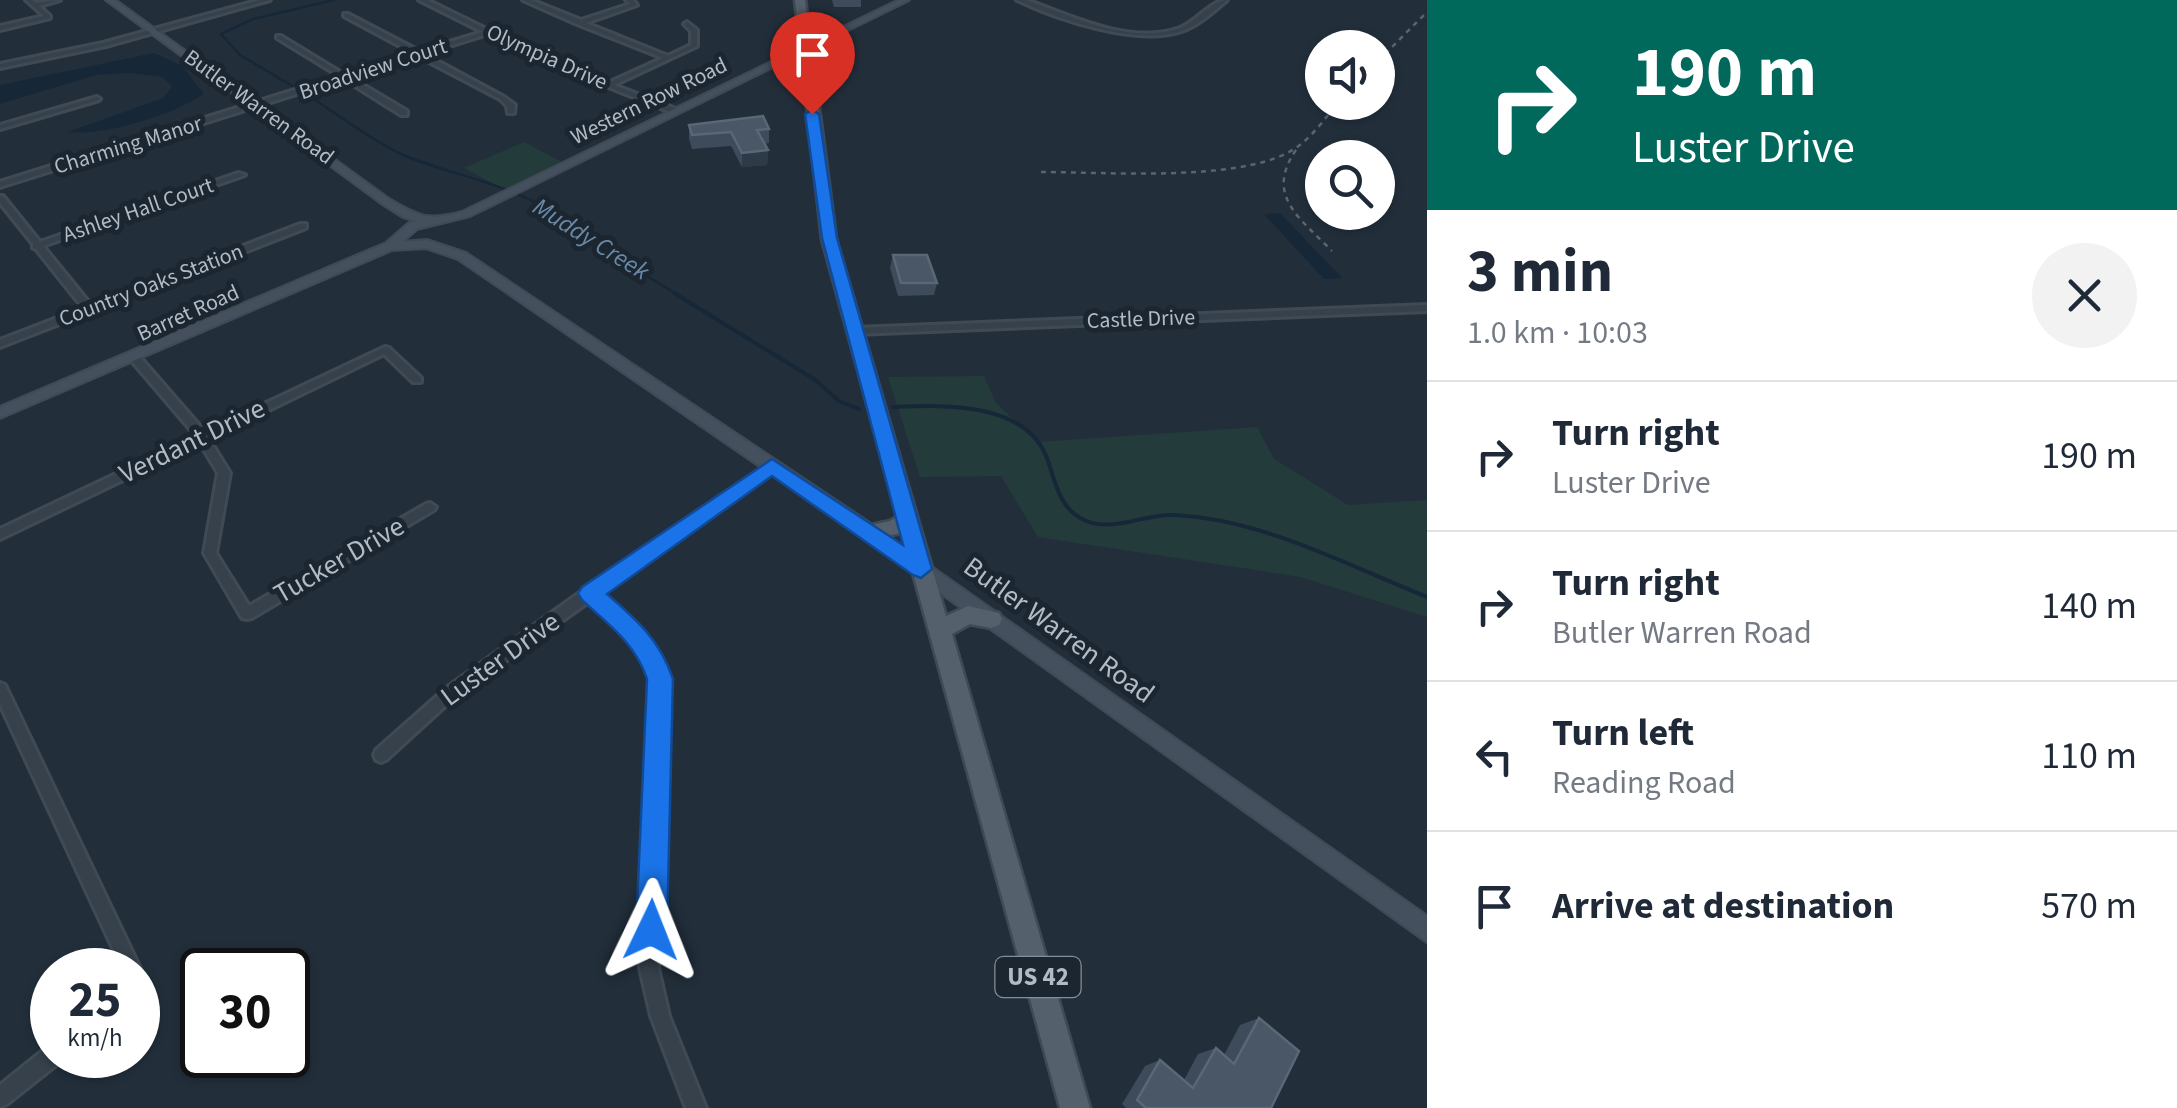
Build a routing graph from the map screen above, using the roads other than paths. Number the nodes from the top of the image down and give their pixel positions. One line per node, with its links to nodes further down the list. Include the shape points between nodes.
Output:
1 (57, 0): 11 (street)
2 (110, 0): 16 (main road, Butler Warren Road)
3 (267, 0): 16 (street)
4 (422, 0): 17 (street, Olympia Drive)
5 (526, 0): 13 (street)
6 (629, 0): 13 (street, via 635,4)
7 (800, 0): 19 (main road, US 42)
8 (905, 0): 19 (main road, Western Row Road)
9 (1020, 0): 10 (street, via 1110,28 1154,34 1184,28)
10 (1224, 0)
11 (32, 2): 15 (street, via 48,17)
12 (346, 15): 20 (street)
13 (579, 23): 21 (street)
14 (687, 24): 21 (street, via 694,46)
15 (0, 28)
16 (155, 31): 22 (street); 26 (main road, Butler Warren Road)
17 (488, 32): 20 (street, Broadview Court); 24 (street, Olympia Drive)
18 (279, 37): 23 (street)
19 (804, 47): 27 (main road, Western Row Road); 40 (main road, US 42, via 824,213)
20 (419, 54): 23 (street, Broadview Court); 28 (street, via 502,98)
21 (668, 58): 24 (street)
22 (0, 66)
23 (345, 78): 26 (street, Broadview Court); 29 (street)
24 (608, 85): 27 (street, Olympia Drive)
25 (96, 100): 30 (street)
26 (257, 106): 32 (street, Charming Manor); 36 (main road, Butler Warren Road)
27 (673, 110): 35 (main road, Western Row Road, via 466,214)
28 (511, 111)
29 (404, 113)
30 (0, 127)
31 (241, 175): 37 (street, Ashley Hall Court)
32 (0, 185)
33 (0, 198): 37 (street)
34 (303, 226): 39 (street, Country Oaks Station)
35 (445, 231): 36 (main road, Butler Warren Road); 36 (main road); 46 (main road, Butler Warren Road)
36 (413, 233): 42 (main road, Barret Road)
37 (36, 246): 39 (street)
38 (1427, 308): 40 (street, Castle Drive)
39 (89, 309): 41 (street, Country Oaks Station)
40 (855, 331): 48 (main road, US 42)
41 (0, 344)
42 (135, 358): 44 (main road, Barret Road); 45 (street)
43 (416, 380): 45 (street, Verdant Drive, via 385,350)
44 (0, 413)
45 (202, 436): 47 (street, Tucker Drive, via 224,473 210,552 247,614); 50 (street, Verdant Drive)
46 (772, 466): 49 (main road, Butler Warren Road); 52 (street, Luster Drive)
47 (430, 507)
48 (907, 519): 49 (main road); 51 (main road, US 42)
49 (870, 532): 51 (main road, Butler Warren Road)
50 (0, 534)
51 (921, 569): 53 (main road, Butler Warren Road); 54 (main road, US 42)
52 (590, 593): 56 (street, Luster Drive, via 450,692); 61 (street, via 636,633 660,679 650,968 660,1016)
53 (991, 619): 54 (main road, via 959,617); 57 (main road, Butler Warren Road)
54 (940, 630): 62 (main road, US 42)
55 (0, 689): 58 (street)
56 (381, 756)
57 (1427, 930)
58 (121, 948)
59 (30, 1073): 60 (street)
60 (0, 1097)
61 (696, 1108)
62 (1075, 1108)

